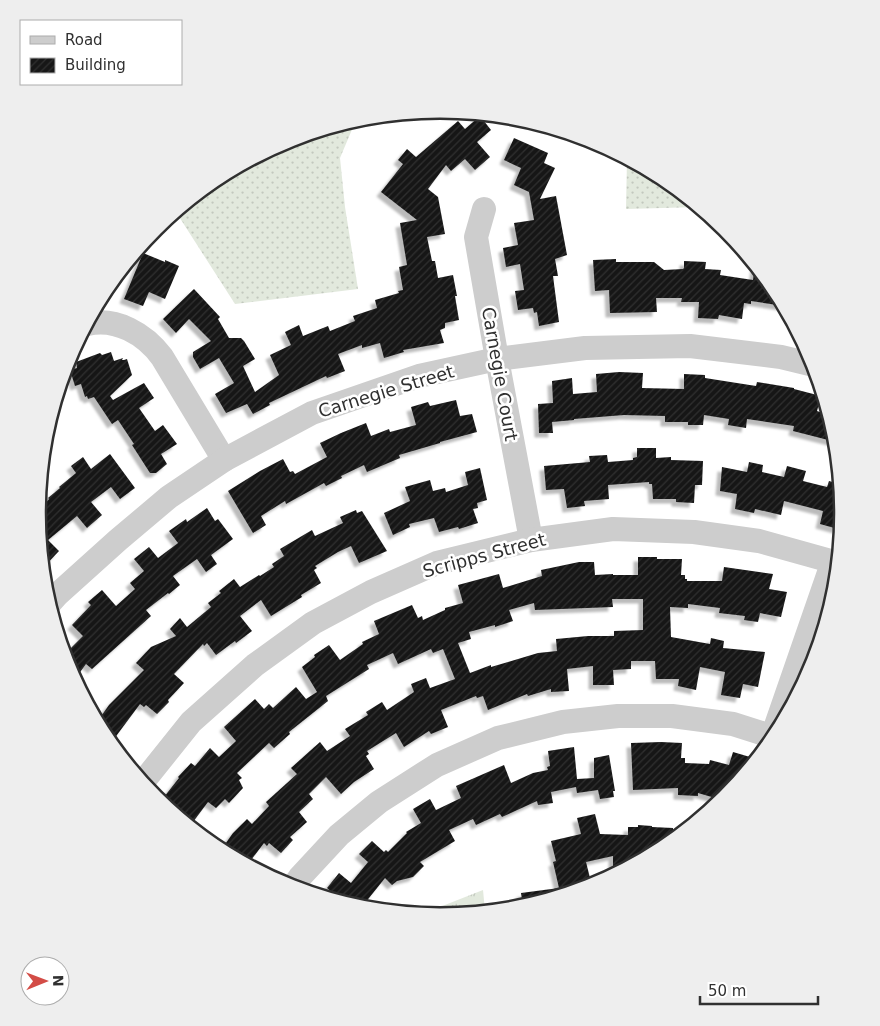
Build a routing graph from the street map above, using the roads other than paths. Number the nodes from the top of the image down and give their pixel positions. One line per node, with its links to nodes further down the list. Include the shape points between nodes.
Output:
1 (484, 209): 3 (street, Carnegie Court, via 476,237)
2 (95, 323): 5 (street, via 120,326 139,334 155,348)
3 (497, 359): 4 (street, Carnegie Street, via 585,348 690,346); 5 (street, Carnegie Street, via 419,376 312,414); 6 (street, Carnegie Court)
4 (804, 363)
5 (224, 460): 9 (street, Carnegie Street, via 169,497)
6 (530, 540): 7 (street, Scripps Street, via 613,529 694,532 759,540); 12 (street, Scripps Street, via 437,564 371,592 313,623 255,665 191,722)
7 (830, 561)
8 (827, 585): 10 (street)
9 (56, 597)
10 (786, 701)
11 (765, 734): 13 (street, via 733,724 672,716 618,716 563,722 498,738 437,765 379,802 339,835)
12 (147, 776)
13 (298, 880)

